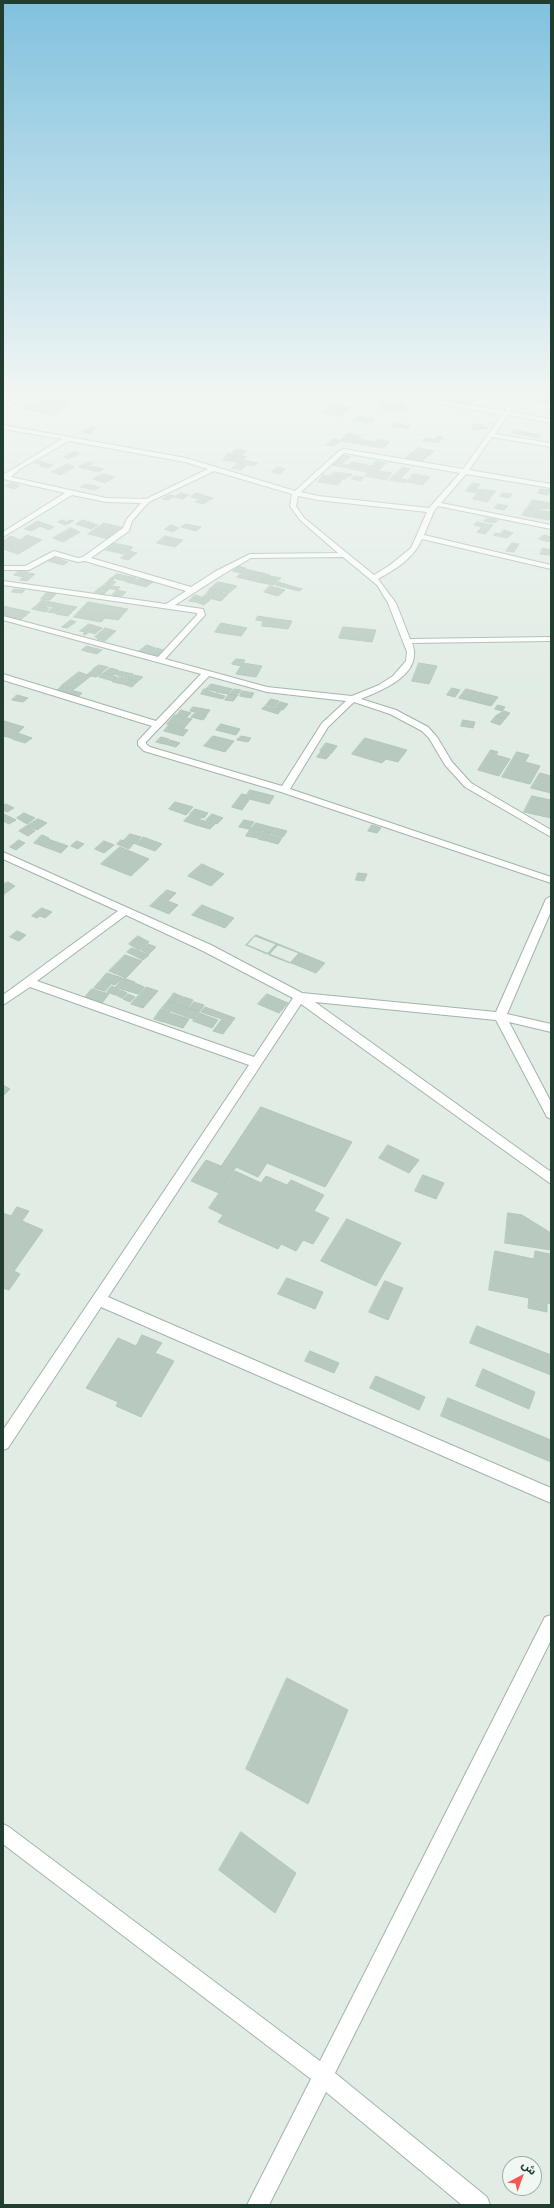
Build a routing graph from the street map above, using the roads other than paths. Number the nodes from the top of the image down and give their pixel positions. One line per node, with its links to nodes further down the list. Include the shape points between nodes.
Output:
1 (65, 496): 11 (street)
2 (89, 496): 7 (street)
3 (157, 496): 7 (street)
4 (295, 496): 13 (street, via 293,506 302,519)
5 (308, 496): 9 (street, via 351,503)
6 (443, 496): 8 (street)
7 (147, 501): 14 (street, via 129,520 126,529)
8 (437, 504): 9 (street); 10 (street)
9 (431, 510): 12 (street)
10 (551, 527)
11 (3, 535)
12 (420, 536): 15 (street); 17 (street, via 407,556)
13 (344, 555): 17 (street); 19 (street, via 250,556)
14 (85, 559): 16 (street, via 78,560 52,553 26,568); 19 (street)
15 (551, 567)
16 (3, 568)
17 (374, 578): 23 (street, via 392,603)
18 (3, 583): 20 (street)
19 (192, 590): 20 (street)
20 (168, 606): 24 (street, via 196,609 201,615)
21 (3, 618): 24 (street)
22 (551, 639): 23 (street)
23 (406, 641): 27 (street, via 411,652 410,661 405,669 382,687)
24 (159, 661): 25 (street)
25 (206, 674): 27 (street, via 221,675 267,689); 28 (street)
26 (3, 677): 28 (street)
27 (353, 699): 29 (street, via 325,725); 30 (street, via 394,712 425,728 448,763 468,785)
28 (158, 725): 29 (street, via 142,741 142,745 147,749)
29 (284, 790): 32 (street)
30 (551, 834)
31 (3, 855): 34 (street)
32 (551, 880)
33 (551, 899): 38 (street)
34 (124, 912): 35 (street); 36 (street, via 207,948)
35 (27, 982): 37 (street); 40 (street)
36 (300, 997): 38 (street); 40 (street); 42 (street)
37 (3, 1000)
38 (500, 1016): 39 (street); 41 (street)
39 (551, 1028)
40 (257, 1063): 43 (street)
41 (551, 1114)
42 (551, 1179)
43 (99, 1300): 44 (street); 45 (street)
44 (3, 1443)
45 (551, 1496)
46 (551, 1623): 48 (street)
47 (3, 1833): 48 (street)
48 (323, 2076): 49 (street); 50 (street)
49 (258, 2205)
50 (479, 2205)

